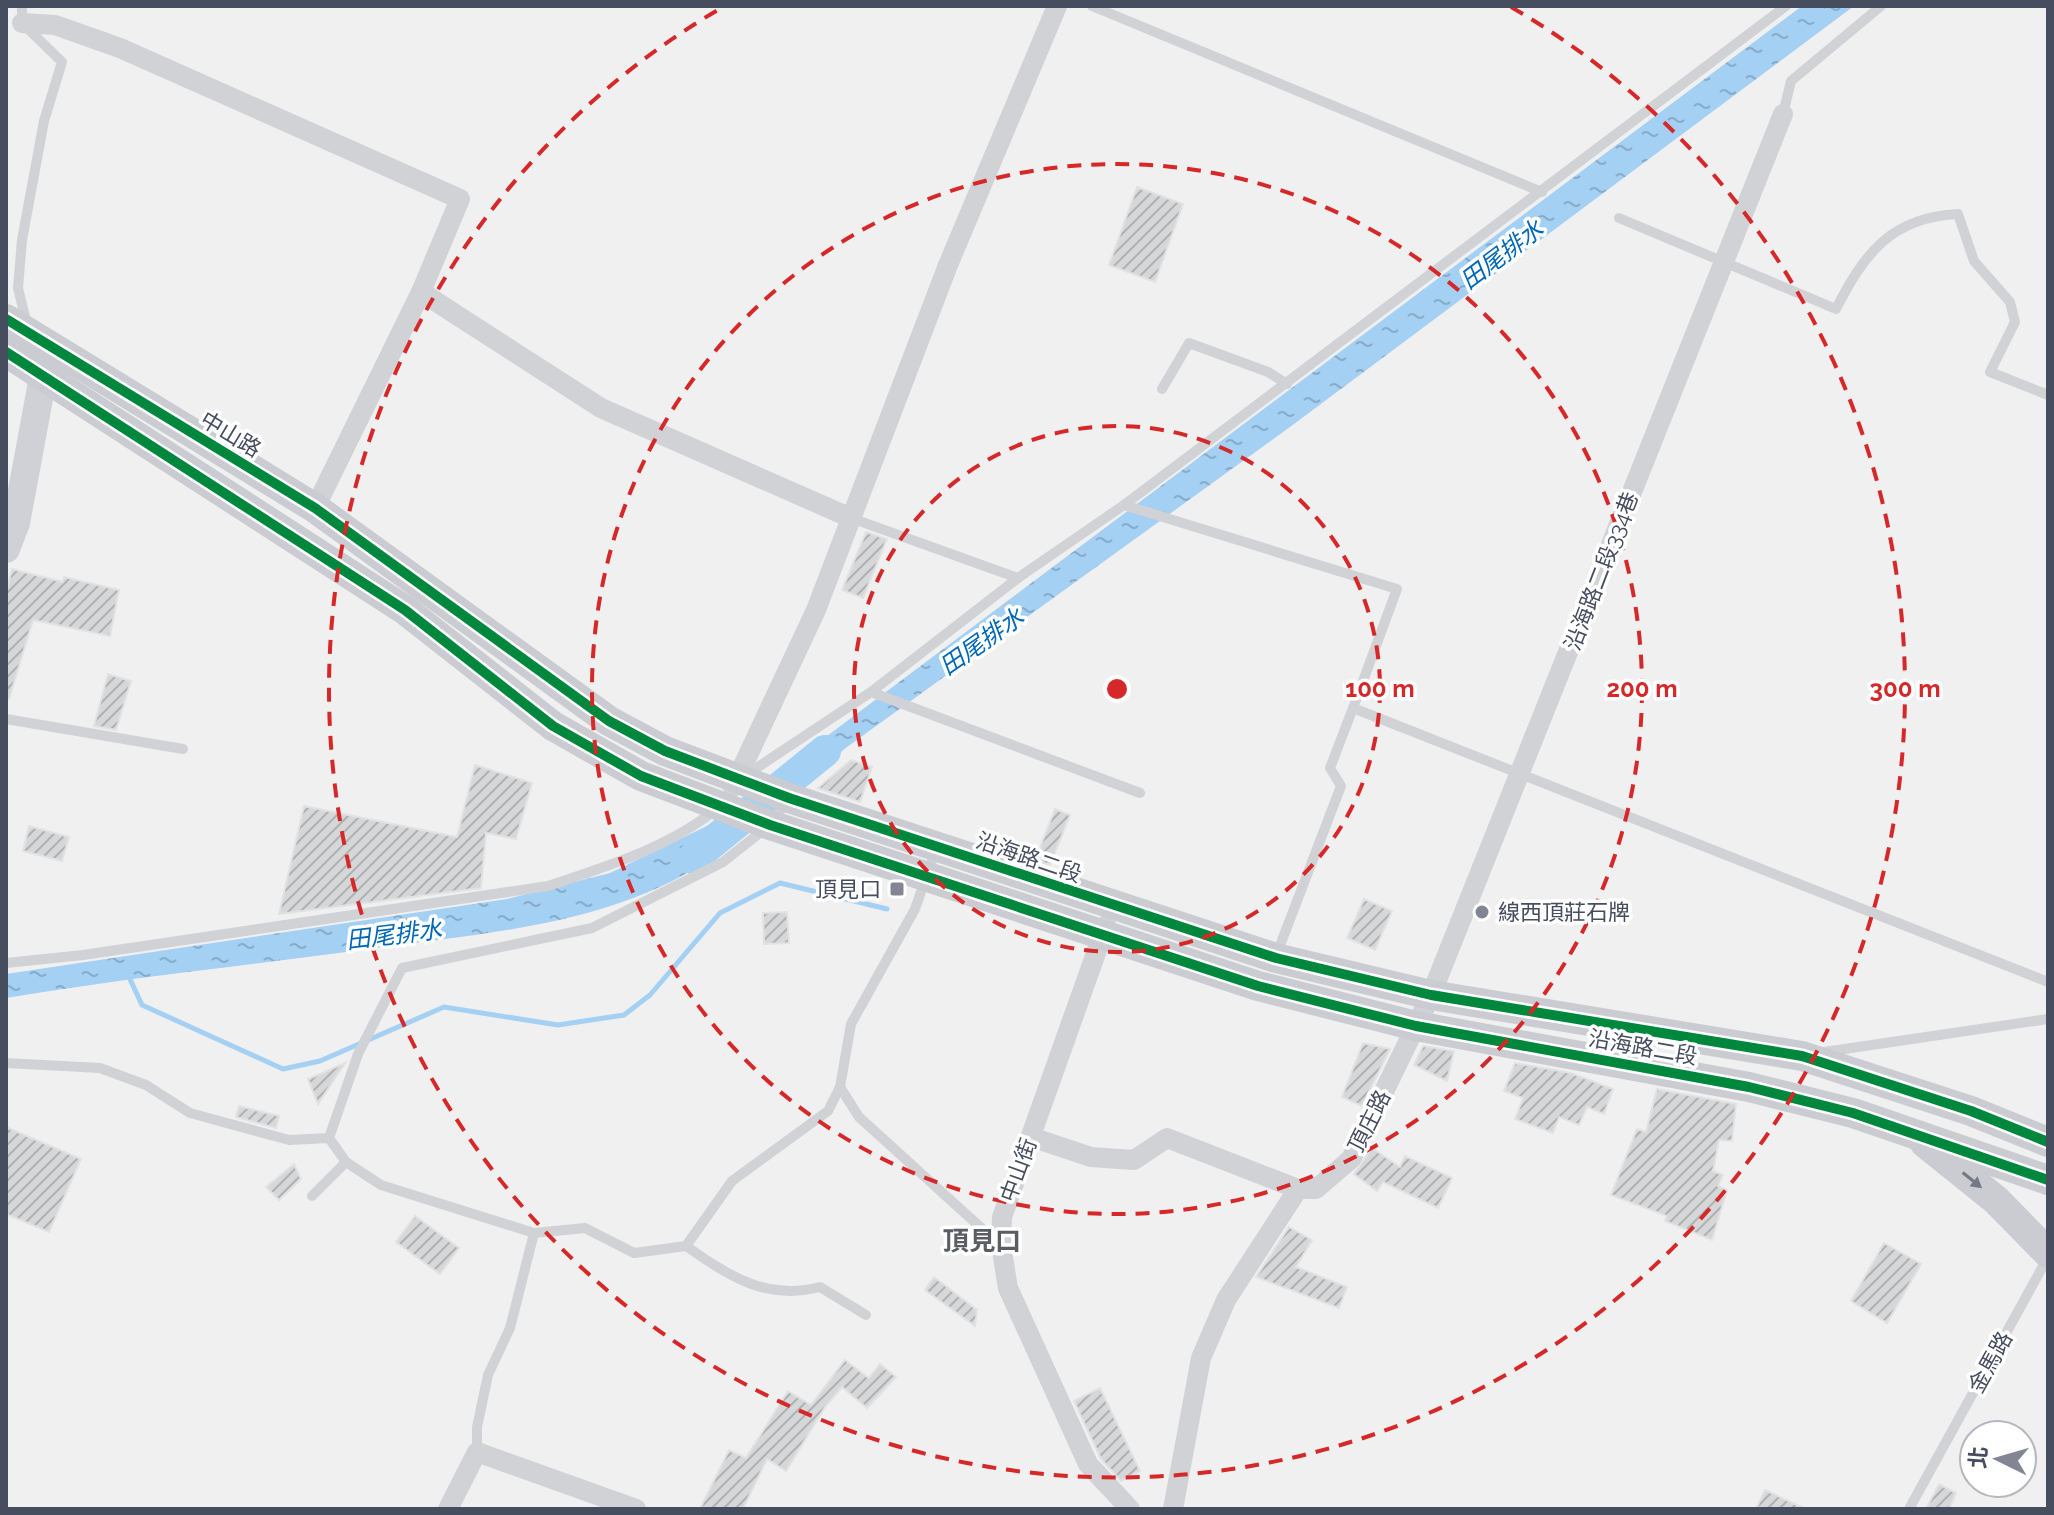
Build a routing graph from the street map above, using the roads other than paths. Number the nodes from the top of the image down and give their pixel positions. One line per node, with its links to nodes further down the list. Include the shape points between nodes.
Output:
1 (1057, 6): 17 (street, via 948,265)
2 (1092, 6): 7 (lane)
3 (1786, 6): 7 (lane)
4 (1881, 6): 6 (lane, via 1791,81)
5 (22, 15): 10 (street, via 120,48 460,199); 11 (lane, via 62,62 44,121 22,240 18,288)
6 (1783, 114): 9 (street, 沿海路二段334巷)
7 (1542, 192): 12 (lane)
8 (1619, 218): 9 (lane)
9 (1723, 259): 14 (lane, via 1836,309 1863,261 1886,235 1958,214 1974,261 2010,302 2015,322 1990,372); 24 (street, 沿海路二段334巷)
10 (421, 292): 16 (street); 17 (street, via 601,408)
11 (26, 349): 16 (main road, 中山路); 18 (street); 28 (main road, via 405,610 553,726 641,776)
12 (1287, 384): 13 (lane, via 1189,343); 15 (lane)
13 (1162, 389)
14 (2048, 395)
15 (1124, 505): 19 (lane); 21 (lane, via 1397,589)
16 (315, 508): 25 (main road, 中山路, via 609,721 665,751)
17 (851, 518): 19 (lane); 25 (street, via 816,610)
18 (9, 531)
19 (1018, 578): 20 (lane)
20 (871, 692): 25 (lane); 26 (lane)
21 (1353, 708): 24 (lane); 34 (lane, via 1330,768 1341,786)
22 (6, 719): 23 (lane)
23 (183, 749)
24 (1522, 773): 36 (lane); 37 (street, 沿海路二段334巷)
25 (738, 779): 27 (main road, 沿海路二段); 28 (street)
26 (1140, 793)
27 (789, 798): 29 (lane); 30 (main road, 沿海路二段)
28 (720, 807): 29 (main road, 沿海路二段); 35 (lane, via 692,829 548,886)
29 (770, 825): 31 (main road, 沿海路二段); 45 (lane, via 723,862 592,928 402,968 358,1054)
30 (937, 847): 31 (lane); 32 (main road, 沿海路二段)
31 (927, 877): 33 (main road, 沿海路二段); 42 (lane, via 915,909 851,1024)
32 (1112, 906): 33 (street, 中山街); 34 (main road, 沿海路二段)
33 (1102, 937): 39 (main road, 沿海路二段, via 1258,986); 44 (street, 中山街)
34 (1276, 958): 37 (main road, 沿海路二段)
35 (6, 963)
36 (2048, 982)
37 (1431, 995): 39 (street, 沿海路二段334巷); 40 (main road, 沿海路二段)
38 (2048, 1019): 40 (lane)
39 (1416, 1026): 43 (main road, 沿海路二段, via 1749,1087); 49 (street, 頂庄路, via 1351,1159 1316,1189)
40 (1802, 1056): 46 (main road, 沿海路二段)
41 (6, 1063): 45 (lane, via 100,1068 146,1085 190,1113 289,1140)
42 (840, 1087): 52 (lane, via 859,1117); 53 (lane, via 828,1111 732,1181)
43 (1911, 1132): 48 (main road, 沿海路二段); 54 (main road, one-way to 54, via 1996,1200)
44 (1031, 1137): 49 (street, via 1091,1157 1134,1160 1167,1138); 52 (street, 中山街, via 1002,1217)
45 (329, 1138): 47 (lane)
46 (2048, 1142)
47 (346, 1162): 50 (lane); 51 (lane, via 381,1185)
48 (2048, 1180)
49 (1298, 1189): 60 (street, via 1226,1300 1201,1358)
50 (312, 1196)
51 (534, 1233): 53 (lane, via 585,1228 634,1253); 56 (lane, via 510,1328 488,1375)
52 (1001, 1245): 59 (street, 中山街, via 1008,1288 1088,1464)
53 (686, 1246): 55 (lane, via 728,1275 793,1294 820,1287)
54 (2048, 1255): 61 (lane, 金馬路)
55 (866, 1315)
56 (477, 1452): 57 (street); 58 (street)
57 (448, 1509)
58 (636, 1509)
59 (1130, 1509)
60 (1173, 1509)
61 (1909, 1509)

